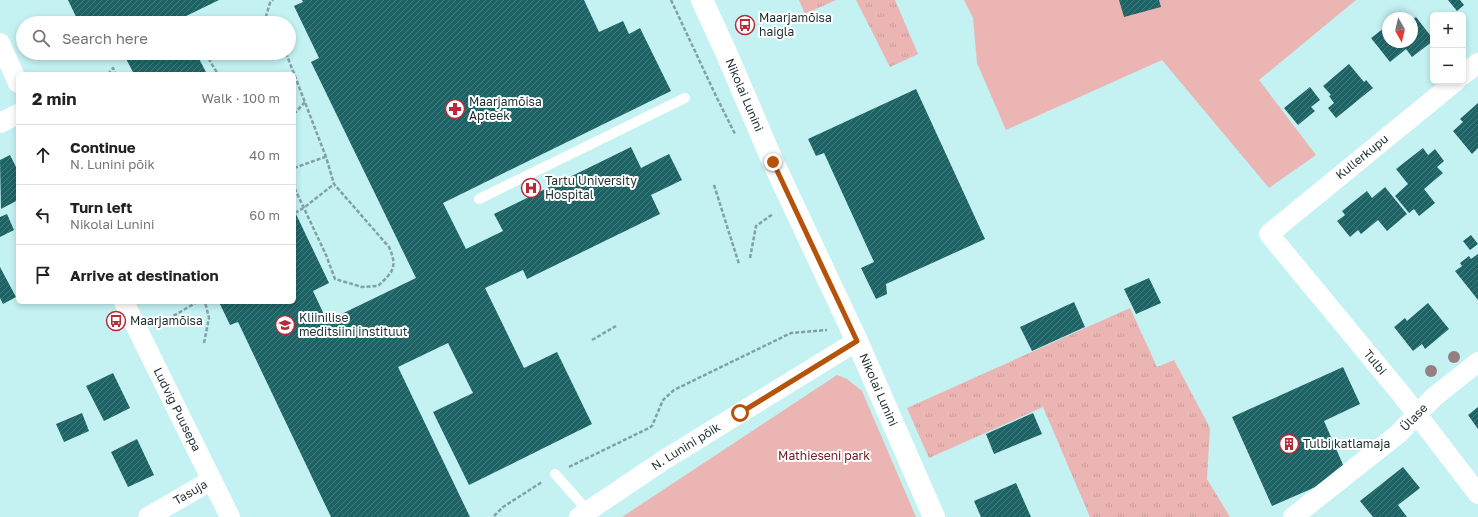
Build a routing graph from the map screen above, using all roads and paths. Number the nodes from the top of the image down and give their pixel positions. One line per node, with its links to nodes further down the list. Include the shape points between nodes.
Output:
1 (273, 0): 3 (path)
2 (702, 0): 38 (street, Nikolai Lunini, via 773,162)
3 (267, 16)
4 (0, 43): 11 (street)
5 (210, 60): 8 (path)
6 (289, 60): 9 (path)
7 (1478, 63): 10 (street)
8 (217, 72)
9 (293, 72)
10 (1466, 73)
11 (16, 79)
12 (296, 79): 15 (path)
13 (1452, 84): 28 (street, Kullerkupu)
14 (685, 98): 24 (lane)
15 (305, 102): 16 (path); 19 (path)
16 (296, 112)
17 (16, 115): 18 (street)
18 (0, 123)
19 (326, 156): 20 (path); 21 (path)
20 (296, 167)
21 (334, 184): 25 (path); 25 (path, via 389,247 394,258 393,269 378,286 362,287 336,280)
22 (714, 185): 30 (path)
23 (296, 190): 25 (path)
24 (479, 199)
25 (304, 207): 26 (path)
26 (296, 212)
27 (774, 214): 29 (path, via 756,226)
28 (1269, 234): 41 (street, Tulbi)
29 (750, 258)
30 (738, 264)
31 (125, 304): 36 (street, Ludvig Puusepa)
32 (194, 304): 36 (path)
33 (206, 304): 39 (path, via 209,318)
34 (616, 326): 37 (path)
35 (827, 330): 42 (path, via 791,333 674,390 663,400 652,426 647,430)
36 (141, 336): 43 (street, Ludvig Puusepa)
37 (592, 340)
38 (857, 341): 45 (street, N. Lunini põik, via 664,460); 49 (street, Nikolai Lunini)
39 (204, 343)
40 (1478, 362): 41 (street, Ülase, via 1434,397)
41 (1417, 415): 44 (street, Tulbi); 50 (street, Ülase, via 1398,434)
42 (555, 474): 45 (lane); 46 (path, via 503,507)
43 (212, 480): 47 (street, Tasuja); 48 (street, Ludvig Puusepa)
44 (1478, 494)
45 (584, 514)
46 (494, 516)
47 (148, 517)
48 (230, 517)
49 (934, 517)
50 (1293, 517)

